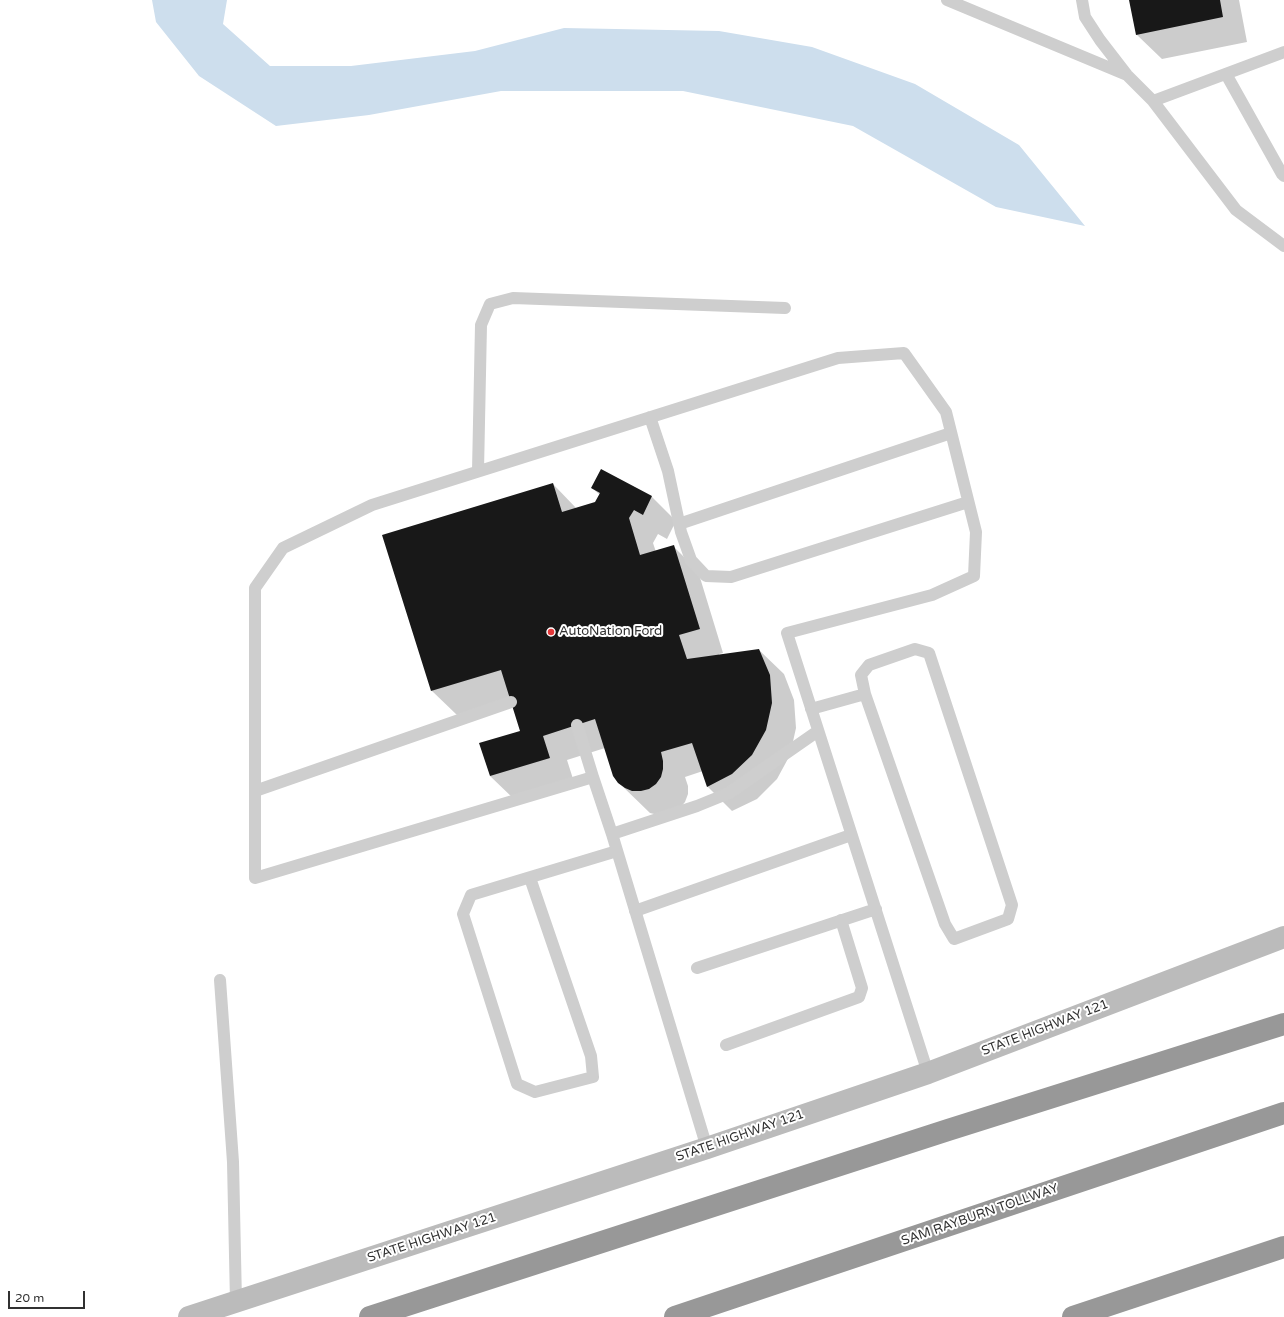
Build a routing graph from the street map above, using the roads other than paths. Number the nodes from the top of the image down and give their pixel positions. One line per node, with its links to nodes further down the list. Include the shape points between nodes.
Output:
1 (947, 0): 5 (lane)
2 (1082, 0): 5 (lane, via 1085,17)
3 (1284, 52): 4 (lane)
4 (1226, 74): 6 (lane); 7 (lane)
5 (1127, 75): 6 (lane)
6 (1153, 101): 8 (lane, via 1236,210)
7 (1284, 176)
8 (1284, 246)
9 (785, 308): 12 (lane, via 513,298 490,304 481,326)
10 (650, 417): 11 (lane, via 838,358 904,353 946,412); 12 (lane); 14 (lane, via 668,471)
11 (951, 433): 13 (lane); 14 (lane)
12 (478, 471): 21 (lane, via 372,505 283,548 255,588)
13 (968, 502): 14 (lane, via 731,577 706,576 691,560); 17 (lane, via 976,532 974,576 932,595 786,633)
14 (679, 524)
15 (865, 694): 15 (lane, via 861,675 870,665 915,649 929,653 1012,905 1008,919 954,939 944,924); 17 (lane)
16 (511, 702): 21 (lane)
17 (811, 709): 19 (lane)
18 (576, 725): 20 (lane)
19 (818, 731): 22 (lane, via 729,793); 23 (lane)
20 (593, 777): 21 (lane, via 255,878); 22 (lane)
21 (255, 791)
22 (612, 834): 24 (lane)
23 (852, 835): 26 (lane); 27 (lane)
24 (617, 851): 25 (lane); 27 (lane)
25 (530, 878): 25 (lane, via 471,895 463,914 517,1084 535,1092 593,1077 591,1056)
26 (876, 909): 28 (lane); 36 (lane)
27 (635, 911): 38 (lane)
28 (841, 920): 30 (lane); 35 (lane, via 862,988 859,997)
29 (1284, 937): 36 (main road, STATE HIGHWAY 121)
30 (697, 968)
31 (220, 980): 40 (lane, via 233,1156)
32 (1284, 1024): 34 (highway)
33 (1284, 1028): 34 (highway)
34 (1256, 1033): 42 (highway)
35 (726, 1045)
36 (928, 1073): 38 (main road, STATE HIGHWAY 121)
37 (1284, 1113): 43 (highway, SAM RAYBURN TOLLWAY)
38 (707, 1148): 40 (main road, STATE HIGHWAY 121)
39 (1284, 1247): 44 (highway)
40 (236, 1302): 41 (main road, STATE HIGHWAY 121)
41 (189, 1317)
42 (370, 1317)
43 (675, 1317)
44 (1072, 1317)

